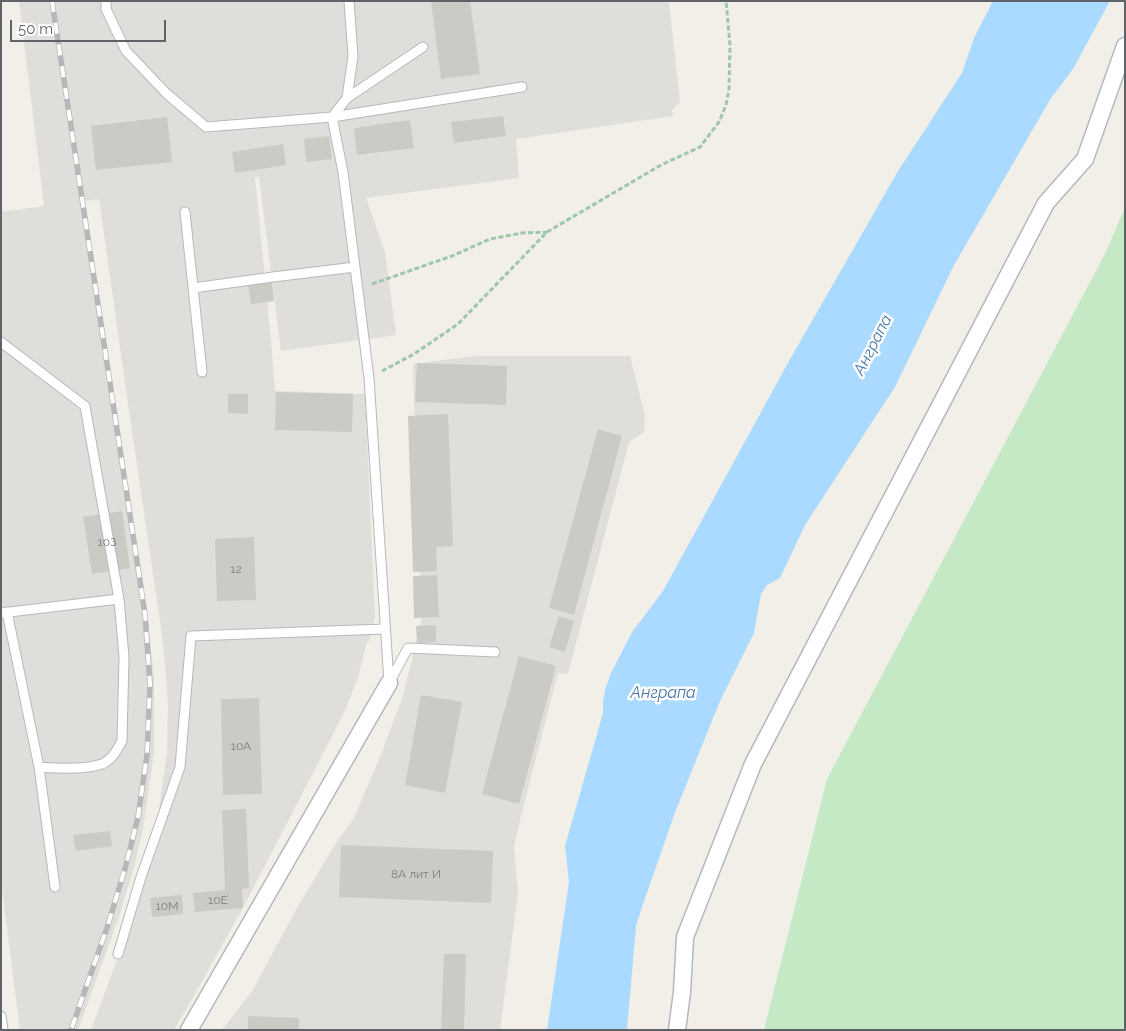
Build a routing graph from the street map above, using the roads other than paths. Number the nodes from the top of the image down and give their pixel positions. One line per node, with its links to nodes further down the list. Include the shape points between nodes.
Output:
1 (106, 1): 7 (lane, via 106,10 126,51 167,94 206,127)
2 (349, 1): 6 (lane, via 353,56)
3 (1125, 46): 24 (street, via 1085,159 1046,203 753,764 685,938)
4 (423, 47): 6 (lane)
5 (522, 87): 7 (lane)
6 (347, 98): 7 (lane)
7 (332, 117): 9 (lane)
8 (185, 212): 10 (lane)
9 (355, 266): 10 (lane); 15 (lane, via 369,378)
10 (193, 288): 12 (lane)
11 (1, 342): 13 (lane, via 85,406)
12 (202, 372)
13 (119, 599): 14 (lane); 18 (lane, via 124,657 122,741 116,753 103,764)
14 (4, 612): 18 (lane)
15 (385, 629): 17 (lane); 20 (lane, via 191,636 180,767)
16 (495, 652): 17 (lane, via 408,648)
17 (389, 683): 23 (street)
18 (39, 767): 19 (lane)
19 (55, 886)
20 (118, 954)
21 (1, 1016): 22 (lane)
22 (3, 1030)
23 (189, 1030)
24 (676, 1030)

